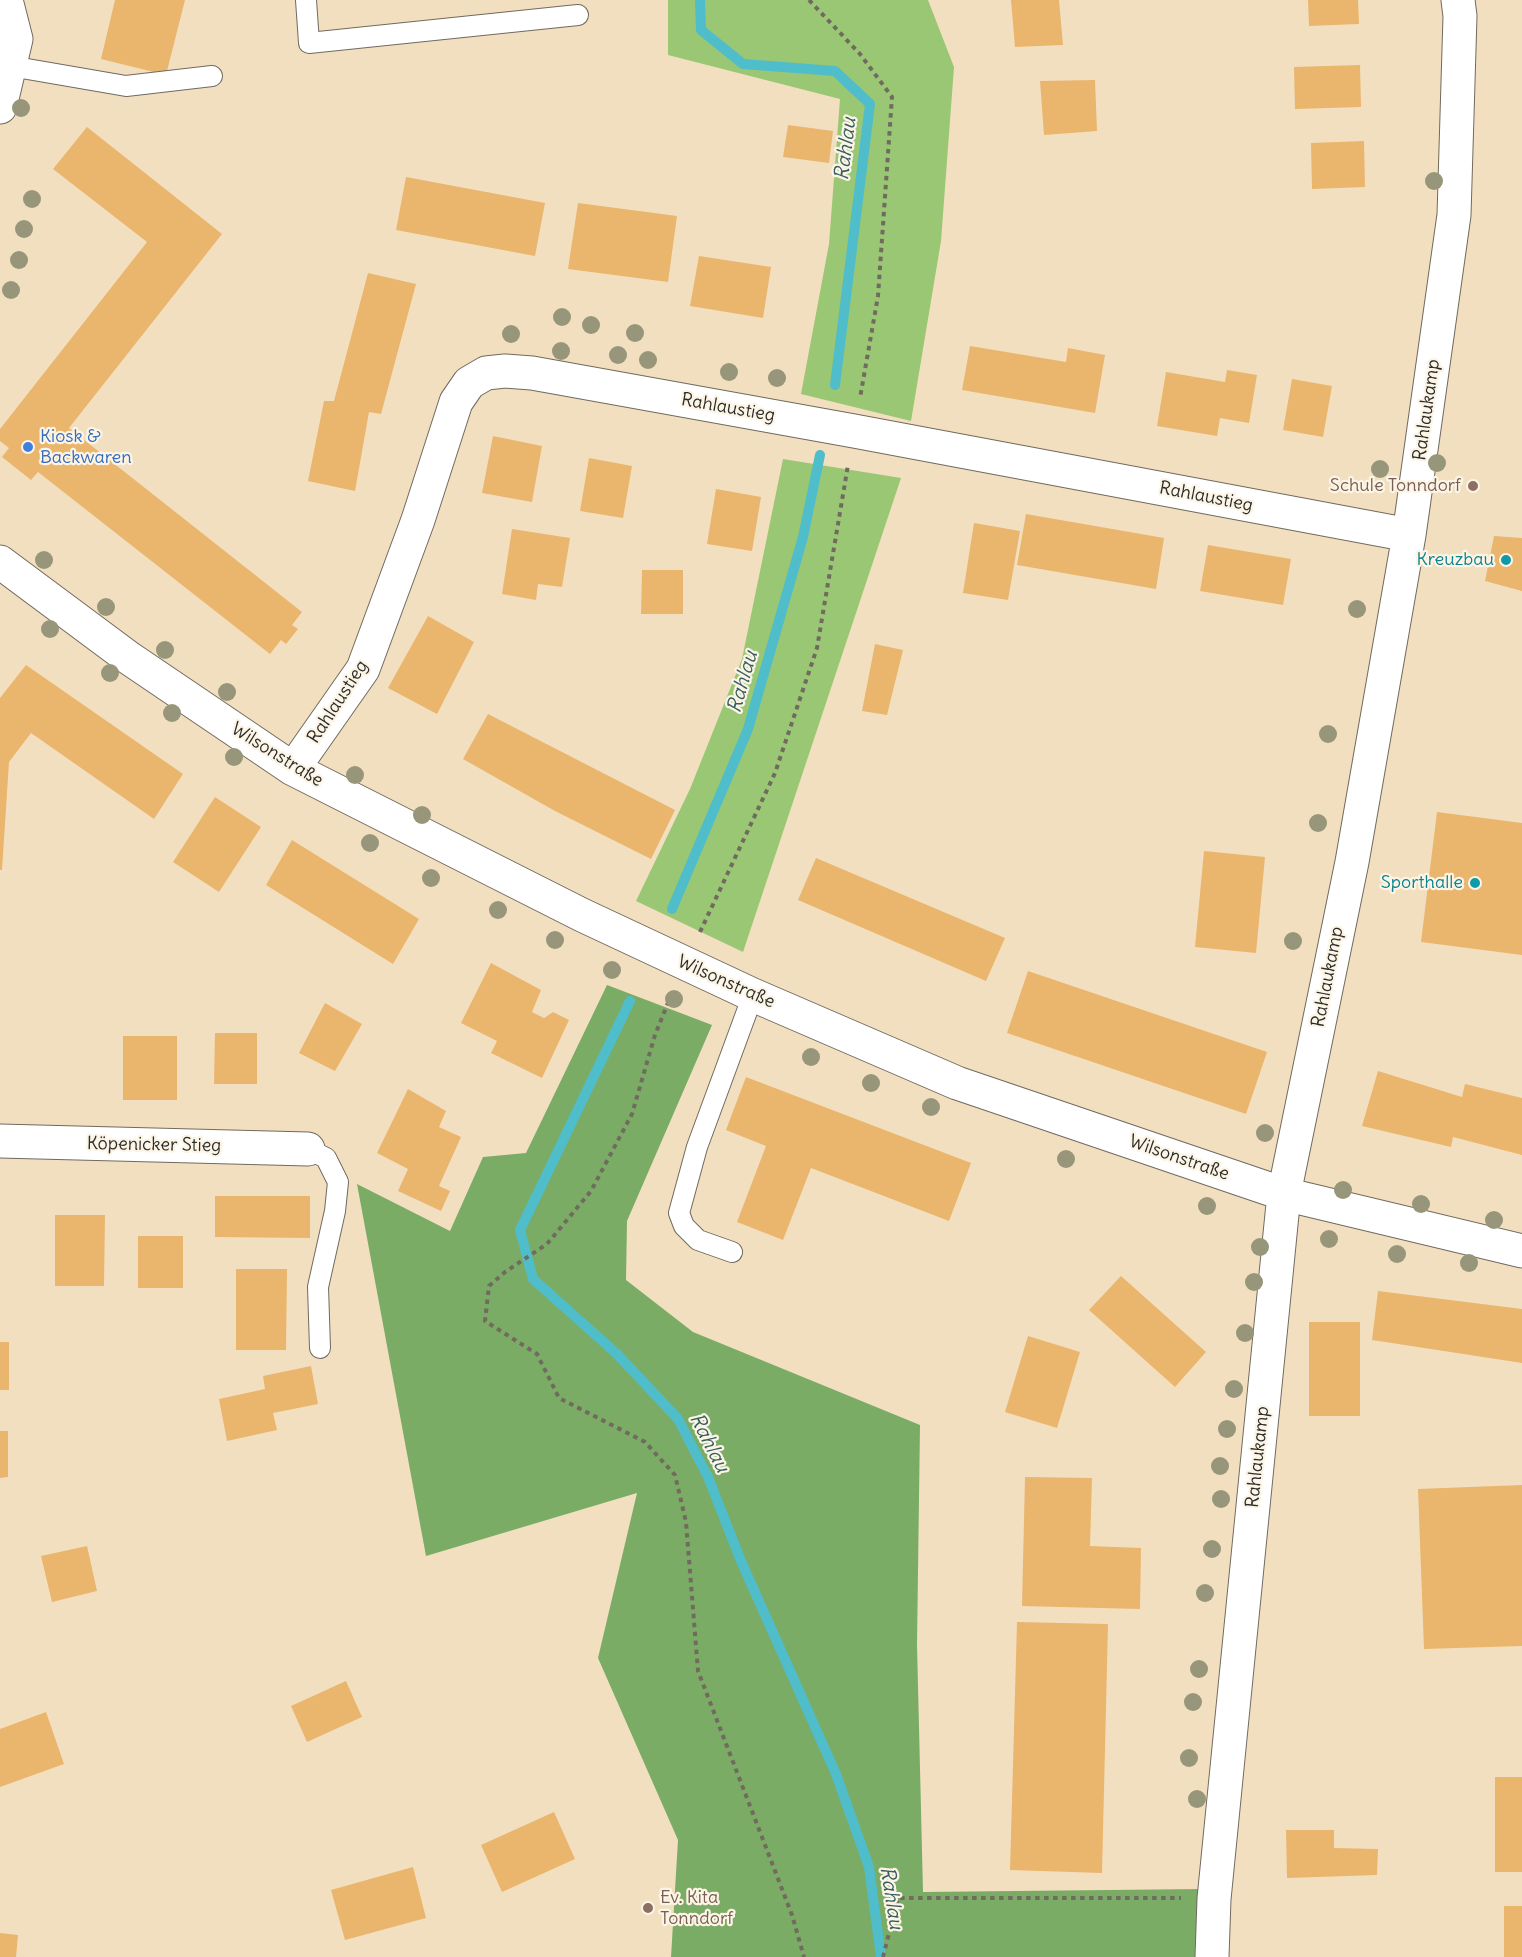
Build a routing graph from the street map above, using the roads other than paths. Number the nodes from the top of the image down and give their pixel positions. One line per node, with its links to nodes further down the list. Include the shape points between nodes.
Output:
1 (6, 0): 5 (street, via 16,39)
2 (306, 0): 4 (lane, via 309,44)
3 (1458, 0): 8 (street, Rahlaukamp, via 1454,215)
4 (578, 15)
5 (10, 66): 6 (lane, via 126,86); 7 (street)
6 (212, 76)
7 (0, 107)
8 (1409, 535): 10 (street, Rahlaustieg, via 532,373 486,373 469,383 456,402 363,669); 14 (street, Rahlaukamp, via 1352,862)
9 (0, 562): 10 (street, Wilsonstraße, via 129,658)
10 (293, 769): 11 (street, Wilsonstraße, via 582,915)
11 (753, 995): 14 (street, Wilsonstraße, via 957,1083); 16 (lane, via 697,1147 679,1213 684,1226 698,1240)
12 (0, 1142): 13 (street, Köpenicker Stieg)
13 (308, 1149): 17 (lane, via 326,1158 338,1182 318,1287)
14 (1284, 1194): 15 (street, Wilsonstraße); 18 (street, Rahlaukamp, via 1214,1899)
15 (1522, 1251)
16 (732, 1252)
17 (320, 1348)
18 (1212, 1957)

